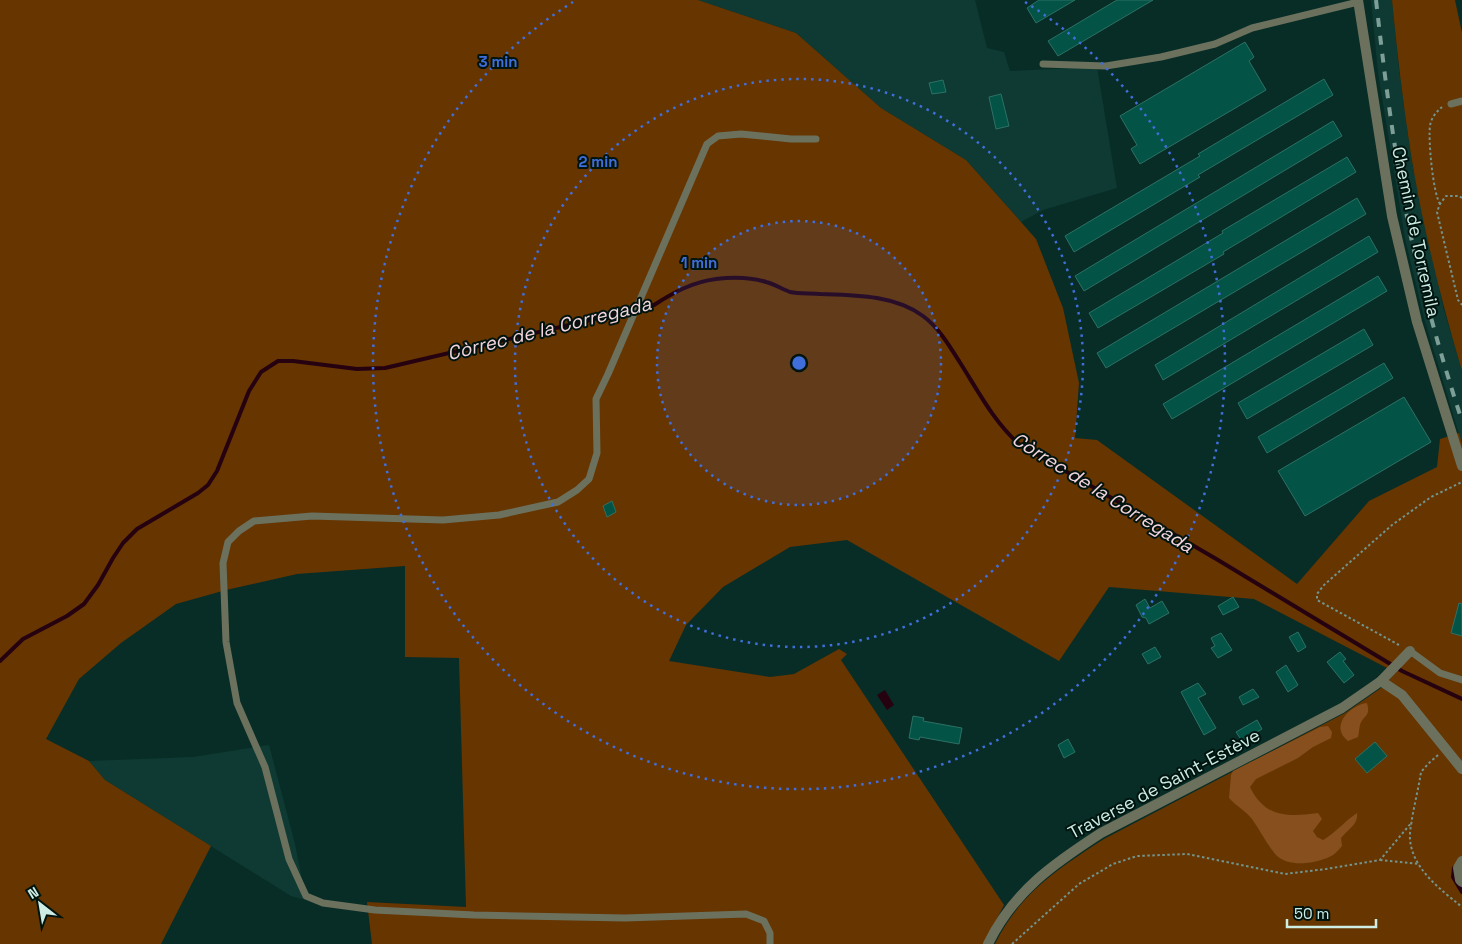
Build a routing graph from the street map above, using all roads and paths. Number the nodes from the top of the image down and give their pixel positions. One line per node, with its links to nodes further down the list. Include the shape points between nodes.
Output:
1 (1358, 1): 2 (lane, via 1252,28 1215,44 1161,57 1106,66); 9 (street, Chemin de Torremila, via 1392,216 1417,322)
2 (1044, 64)
3 (1462, 101): 4 (lane)
4 (1452, 104): 7 (path, via 1441,108 1433,116 1430,126 1434,187)
5 (816, 139): 22 (lane, via 741,134 718,136 708,144 596,399 597,453 589,479 577,490 558,502 499,515 443,520 312,516 254,522 228,542 223,563 226,642 237,704 265,767 290,859 306,896 323,903 375,910 474,915 625,918 746,914 764,922 770,933)
6 (1462, 198): 7 (path, via 1446,196)
7 (1440, 204): 8 (path, via 1437,212 1458,300)
8 (1462, 305)
9 (1462, 466)
10 (1462, 482): 11 (path, via 1431,497 1392,525 1317,594 1317,600)
11 (1410, 651): 12 (lane, via 1440,673); 13 (street)
12 (1462, 680)
13 (1381, 681): 14 (street, via 1402,695); 23 (street, Traverse de Saint-Estève, via 1342,708 1101,833 1066,856 1025,890 997,925)
14 (1445, 748): 15 (street); 16 (path, via 1422,772)
15 (1462, 769)
16 (1412, 822): 17 (path); 19 (path, via 1410,835)
17 (1380, 860): 19 (path); 24 (path, via 1285,874 1187,854 1137,856 1113,864 1078,884)
18 (1462, 861): 20 (street, via 1458,868)
19 (1419, 864): 21 (path, via 1423,872)
20 (1462, 882)
21 (1462, 908)
22 (770, 944)
23 (988, 944)
24 (1012, 944)

